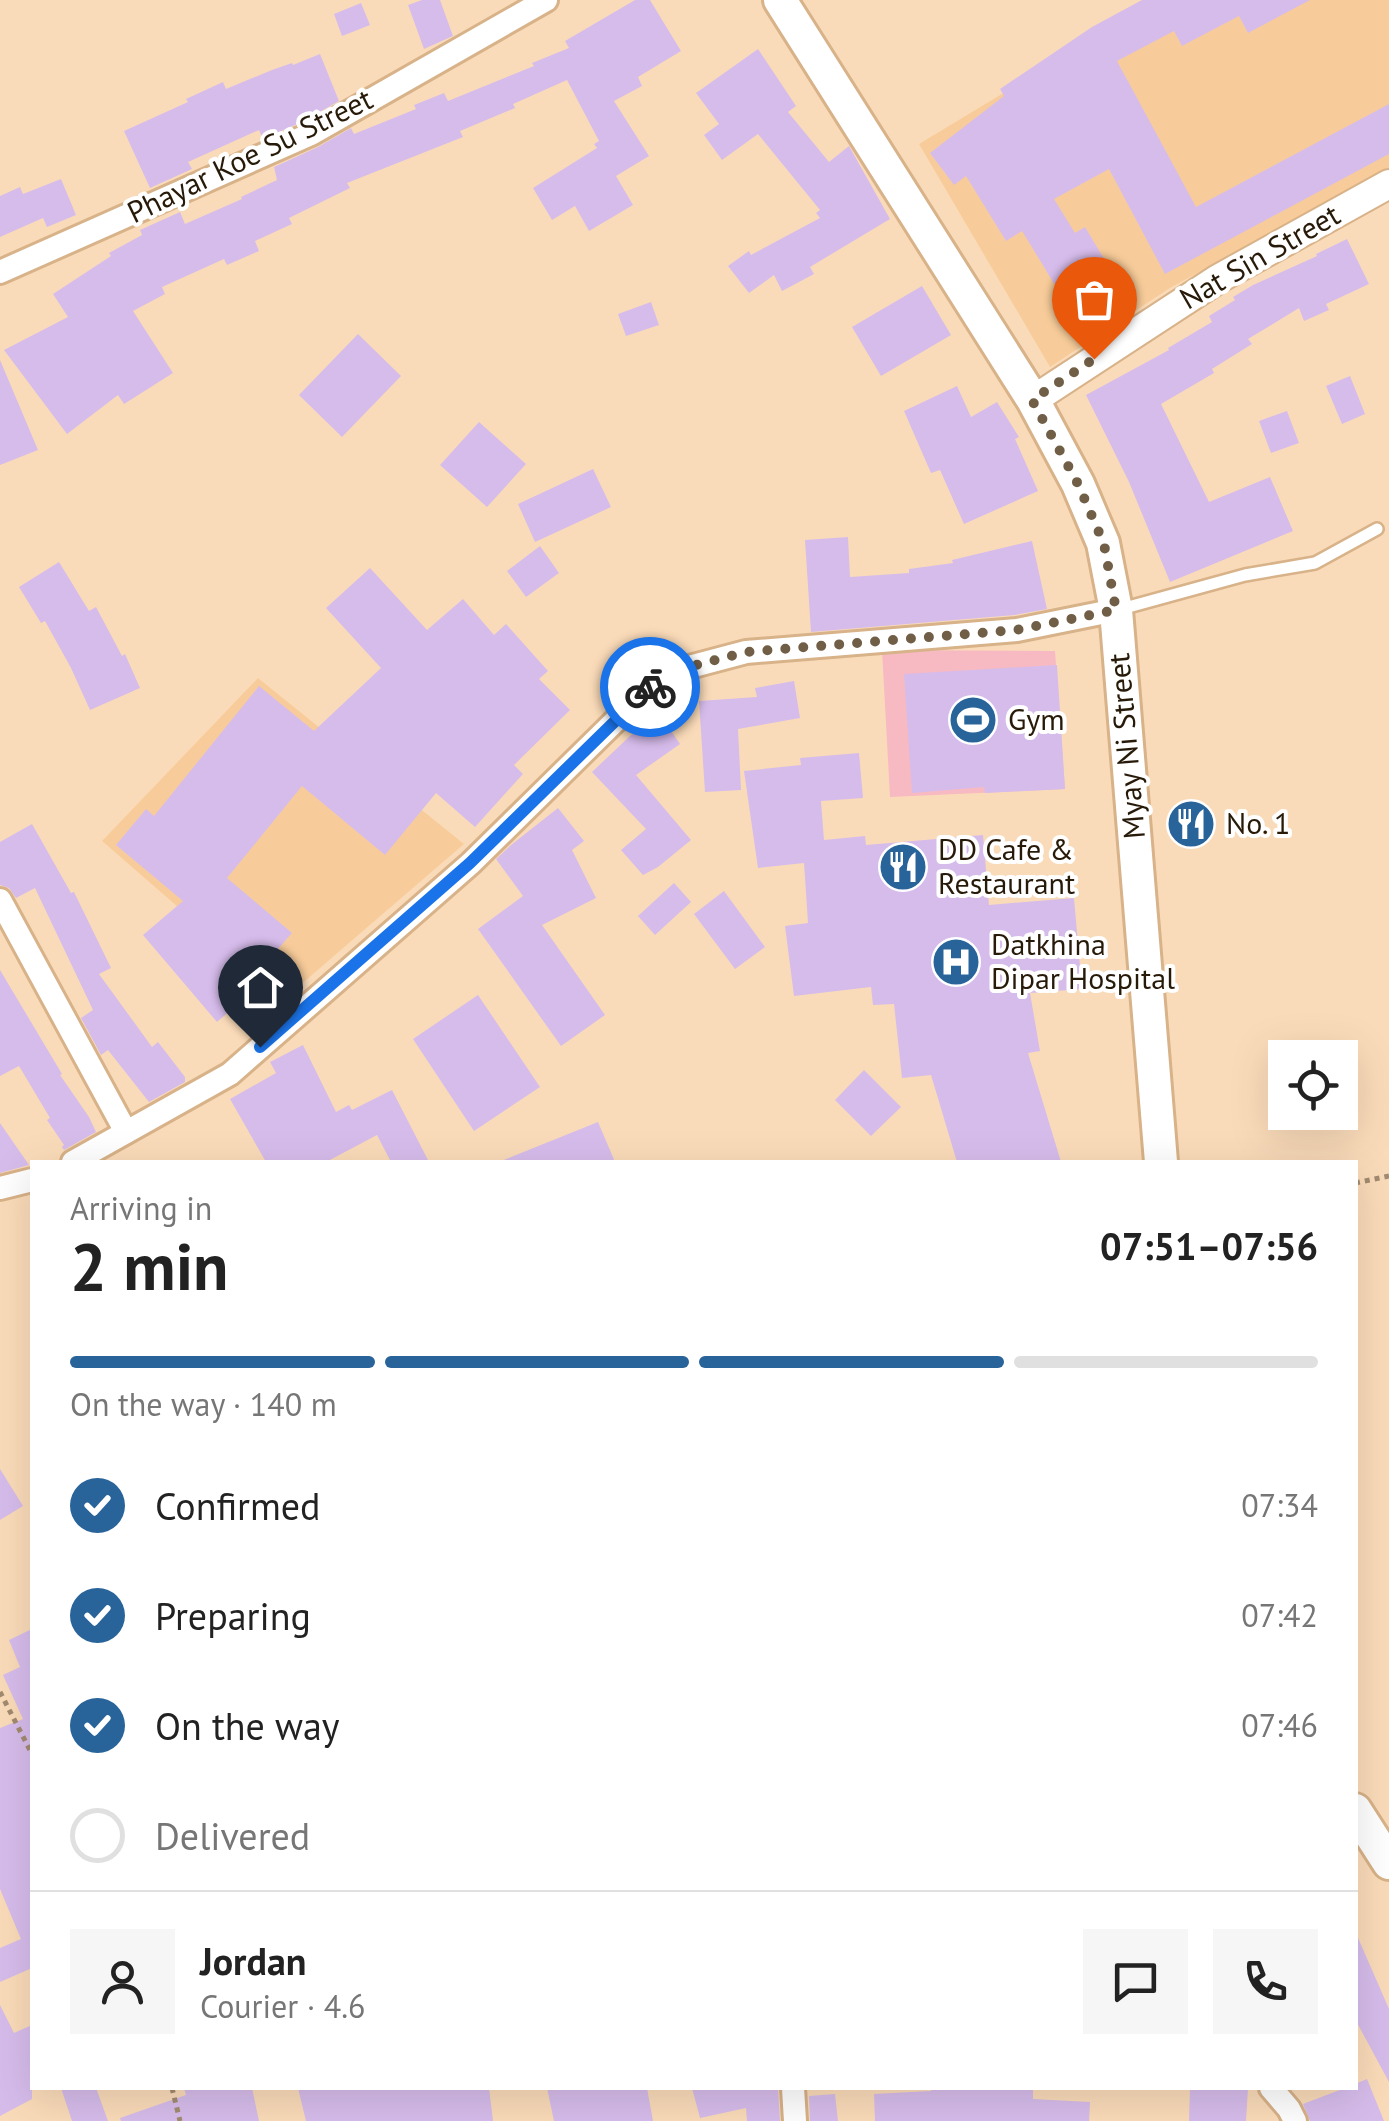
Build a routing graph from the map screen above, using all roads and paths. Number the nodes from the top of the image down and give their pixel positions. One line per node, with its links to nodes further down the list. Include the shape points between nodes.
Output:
1 (546, 0): 4 (street, Phayar Koe Su Street, via 311,134)
2 (780, 0): 5 (main road, Myay Ni Street)
3 (1389, 184): 5 (street, Nat Sin Street, via 1218,279)
4 (0, 272)
5 (1032, 400): 7 (main road, Myay Ni Street, via 1104,544)
6 (1377, 529): 7 (lane, via 1315,563)
7 (1116, 610): 9 (street, via 1016,630 746,652 662,674 470,863 230,1074); 11 (main road, Myay Ni Street)
8 (0, 900): 9 (street)
9 (126, 1132): 10 (street)
10 (76, 1160)
11 (1161, 1160)
12 (1389, 1176): 14 (path)
13 (30, 1180): 15 (street)
14 (1358, 1181)
15 (0, 1188)
16 (0, 1692): 17 (path)
17 (30, 1750)
18 (1358, 1815): 19 (main road)
19 (1389, 1863)
20 (172, 2090): 23 (path)
21 (793, 2090): 24 (street)
22 (1273, 2090): 25 (street)
23 (180, 2121)
24 (794, 2121)
25 (1295, 2121)

